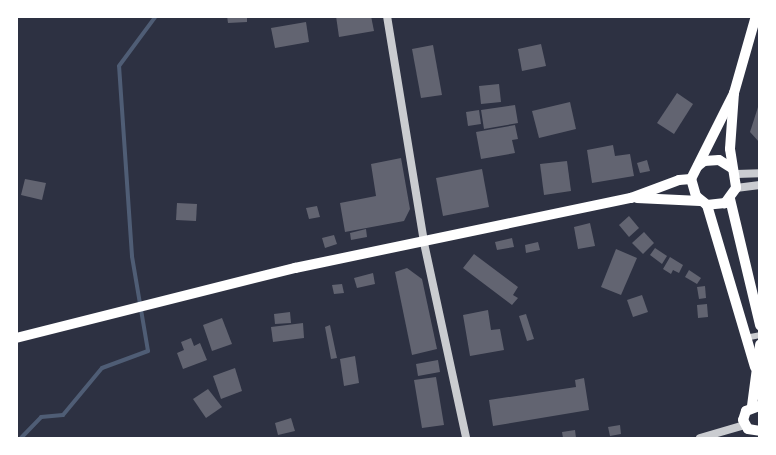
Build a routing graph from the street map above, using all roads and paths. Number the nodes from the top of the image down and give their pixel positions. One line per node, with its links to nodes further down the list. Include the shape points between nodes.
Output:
1 (387, 16): 13 (street)
2 (756, 16): 3 (main road)
3 (734, 93): 4 (main road); 5 (main road, via 730,132)
4 (698, 166): 5 (main road, via 704,161 719,160); 7 (main road)
5 (734, 171): 6 (street); 9 (main road)
6 (759, 172)
7 (691, 179): 10 (main road); 12 (main road, via 693,191)
8 (759, 185): 9 (street)
9 (736, 188): 11 (main road)
10 (631, 198): 12 (main road); 13 (main road)
11 (730, 199): 12 (main road, via 719,205); 14 (main road)
12 (704, 203): 15 (main road)
13 (424, 243): 18 (main road, via 295,268); 25 (street)
14 (752, 293): 15 (main road); 16 (main road)
15 (735, 296): 19 (main road)
16 (759, 326)
17 (759, 335): 19 (street)
18 (16, 338)
19 (745, 338): 21 (main road)
20 (759, 345): 21 (main road)
21 (755, 367): 22 (main road)
22 (756, 406): 23 (main road, via 743,415)
23 (745, 425): 24 (main road); 26 (street)
24 (759, 431)
25 (466, 438)
26 (700, 438)

